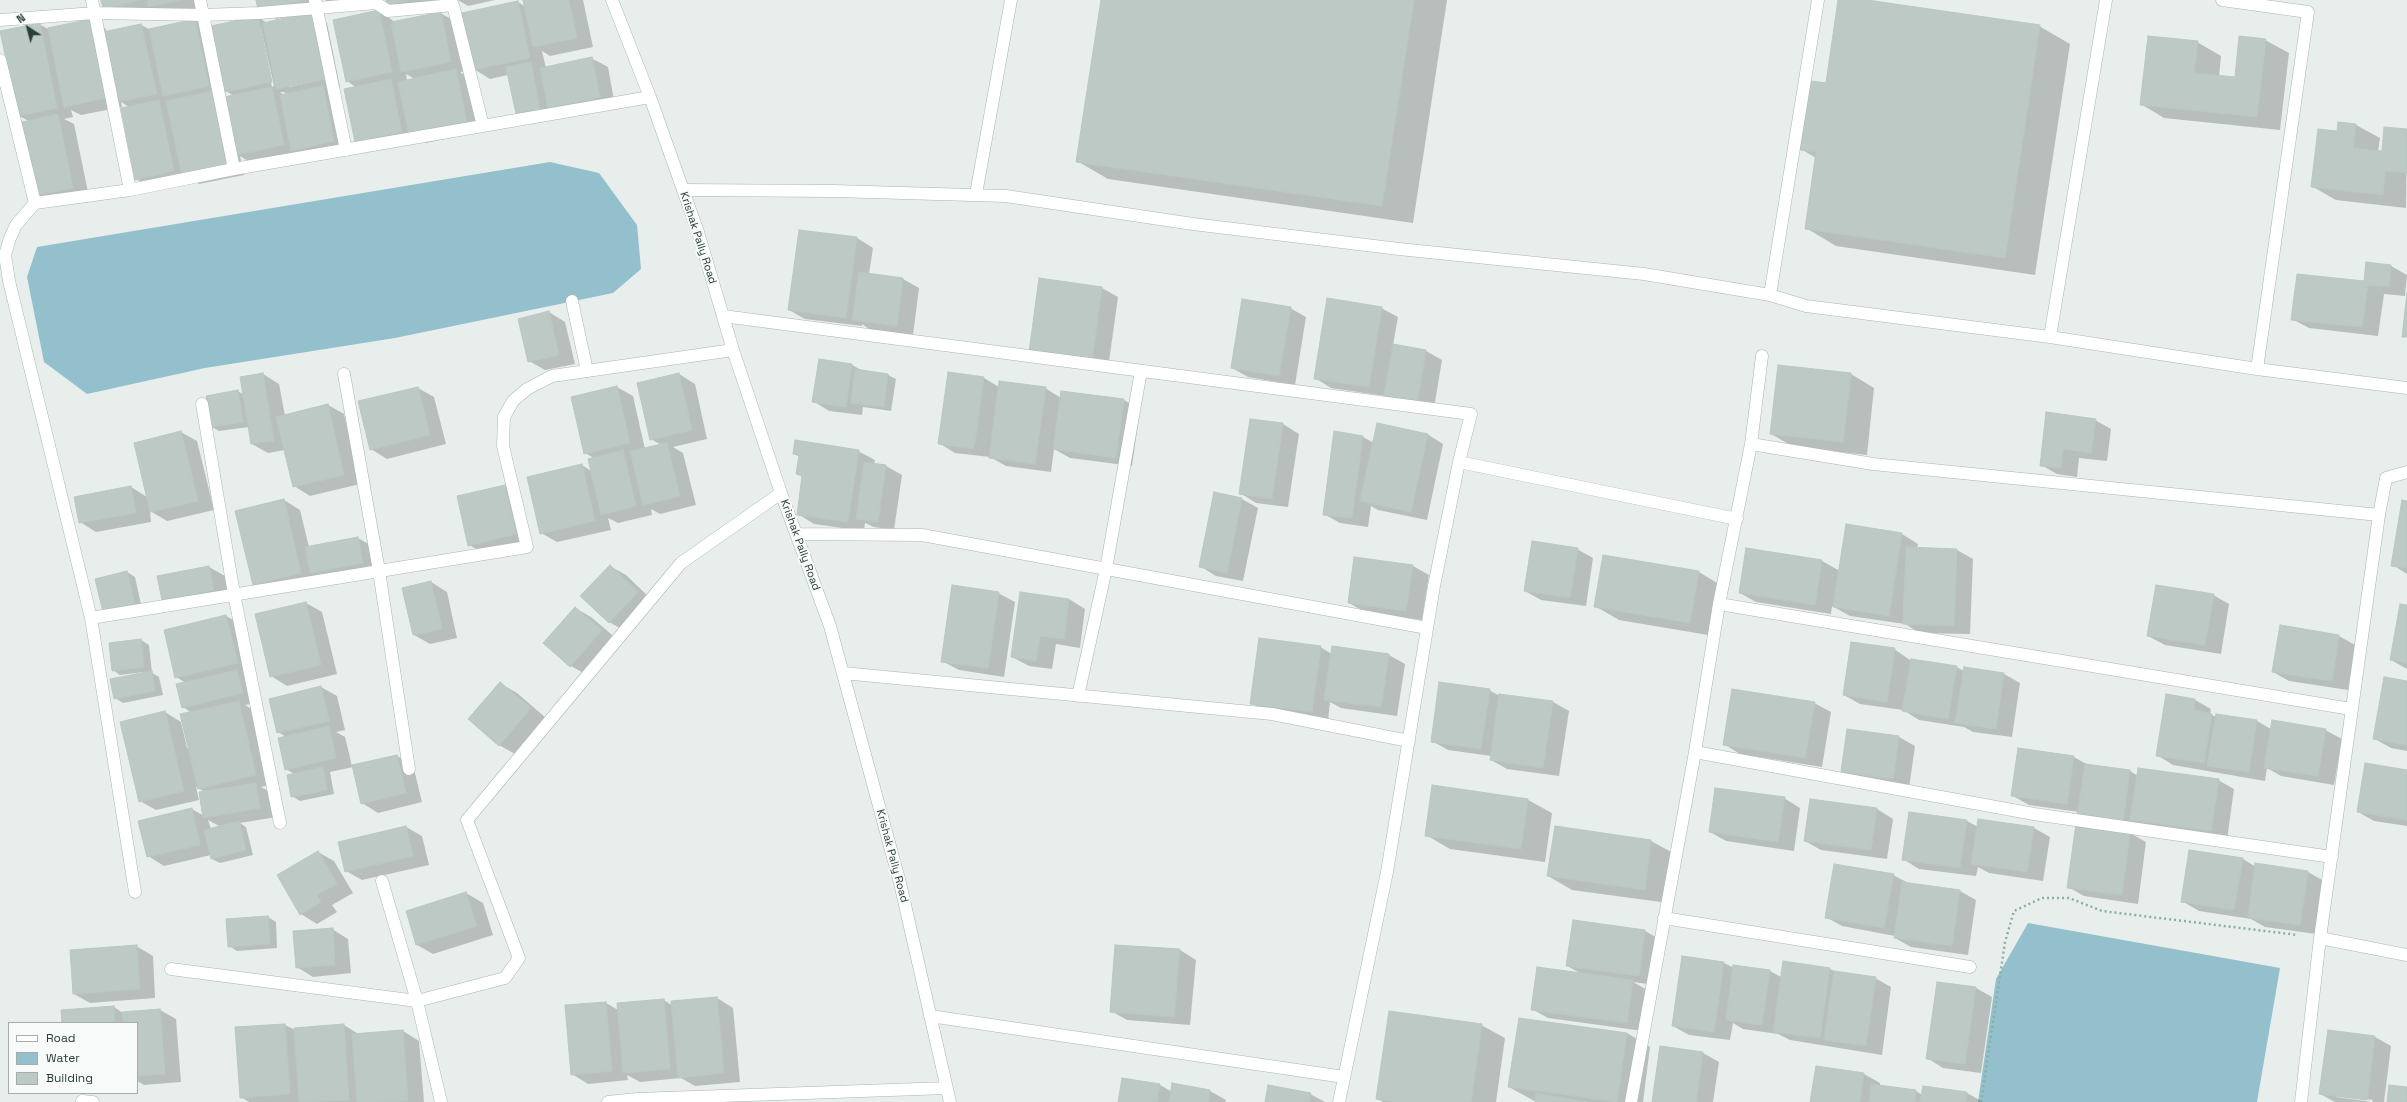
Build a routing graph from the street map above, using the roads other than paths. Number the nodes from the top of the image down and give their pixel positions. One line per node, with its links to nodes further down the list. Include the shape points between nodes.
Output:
1 (92, 0): 9 (street)
2 (200, 0): 10 (street)
3 (612, 0): 13 (street, Krishak Pally Road)
4 (1011, 0): 19 (street)
5 (1818, 0): 21 (street)
6 (2106, 0): 24 (street)
7 (2222, 0): 27 (street, via 2308,12)
8 (316, 4): 10 (street); 14 (street, via 376,2 388,11 452,5); 15 (street)
9 (95, 13): 10 (street); 11 (street); 17 (street)
10 (203, 15): 16 (street)
11 (0, 20)
12 (0, 60): 20 (street)
13 (650, 97): 14 (street); 18 (street, Krishak Pally Road)
14 (483, 126): 15 (street)
15 (346, 150): 16 (street)
16 (234, 170): 17 (street)
17 (130, 190): 20 (street)
18 (683, 190): 19 (street); 23 (street, Krishak Pally Road)
19 (976, 194): 21 (street, via 1383,247 1644,274)
20 (35, 203): 44 (street, via 16,225 6,255 9,281)
21 (1770, 295): 24 (street, via 1806,306)
22 (572, 301): 29 (street)
23 (722, 316): 25 (street, Krishak Pally Road); 28 (street)
24 (2050, 337): 27 (street)
25 (733, 350): 29 (street); 36 (street, Krishak Pally Road)
26 (1762, 356): 33 (street)
27 (2257, 369): 31 (street)
28 (1141, 370): 34 (street, via 1471,414); 40 (street)
29 (587, 371): 41 (street, via 552,376 527,389 513,401 504,417 503,446 527,547)
30 (344, 374): 41 (street)
31 (2407, 388)
32 (202, 404): 42 (street)
33 (1751, 444): 37 (street, via 1873,464); 38 (street)
34 (1459, 462): 38 (street); 45 (street)
35 (2407, 472): 37 (street, via 2386,478)
36 (781, 493): 39 (street, Krishak Pally Road); 61 (street, via 682,563 467,820 519,958 505,978)
37 (2379, 515): 48 (street)
38 (1737, 519): 43 (street)
39 (796, 534): 40 (street, via 922,535); 46 (street, Krishak Pally Road, via 830,626)
40 (1106, 569): 45 (street); 47 (street)
41 (379, 570): 42 (street); 51 (street)
42 (234, 594): 44 (street); 52 (street)
43 (1719, 604): 48 (street); 50 (street)
44 (91, 618): 55 (street)
45 (1427, 628): 49 (street)
46 (843, 673): 47 (street); 62 (street, Krishak Pally Road, via 900,883)
47 (1078, 696): 49 (street, via 1272,714)
48 (2351, 709): 53 (street)
49 (1409, 742): 63 (street, via 1387,872)
50 (1695, 752): 53 (street, via 2034,814); 56 (street)
51 (409, 769)
52 (280, 823)
53 (2332, 857): 57 (street)
54 (382, 881): 61 (street)
55 (135, 892)
56 (1664, 918): 59 (street); 69 (street)
57 (2320, 938): 58 (street); 70 (street)
58 (2407, 955)
59 (1970, 967)
60 (172, 969): 61 (street)
61 (417, 1002): 65 (street)
62 (930, 1016): 63 (street); 64 (street, Krishak Pally Road)
63 (1344, 1077): 68 (street)
64 (947, 1088): 66 (street); 67 (street, Krishak Pally Road)
65 (441, 1102)
66 (608, 1102)
67 (950, 1102)
68 (1339, 1102)
69 (1631, 1102)
70 (2301, 1102)

